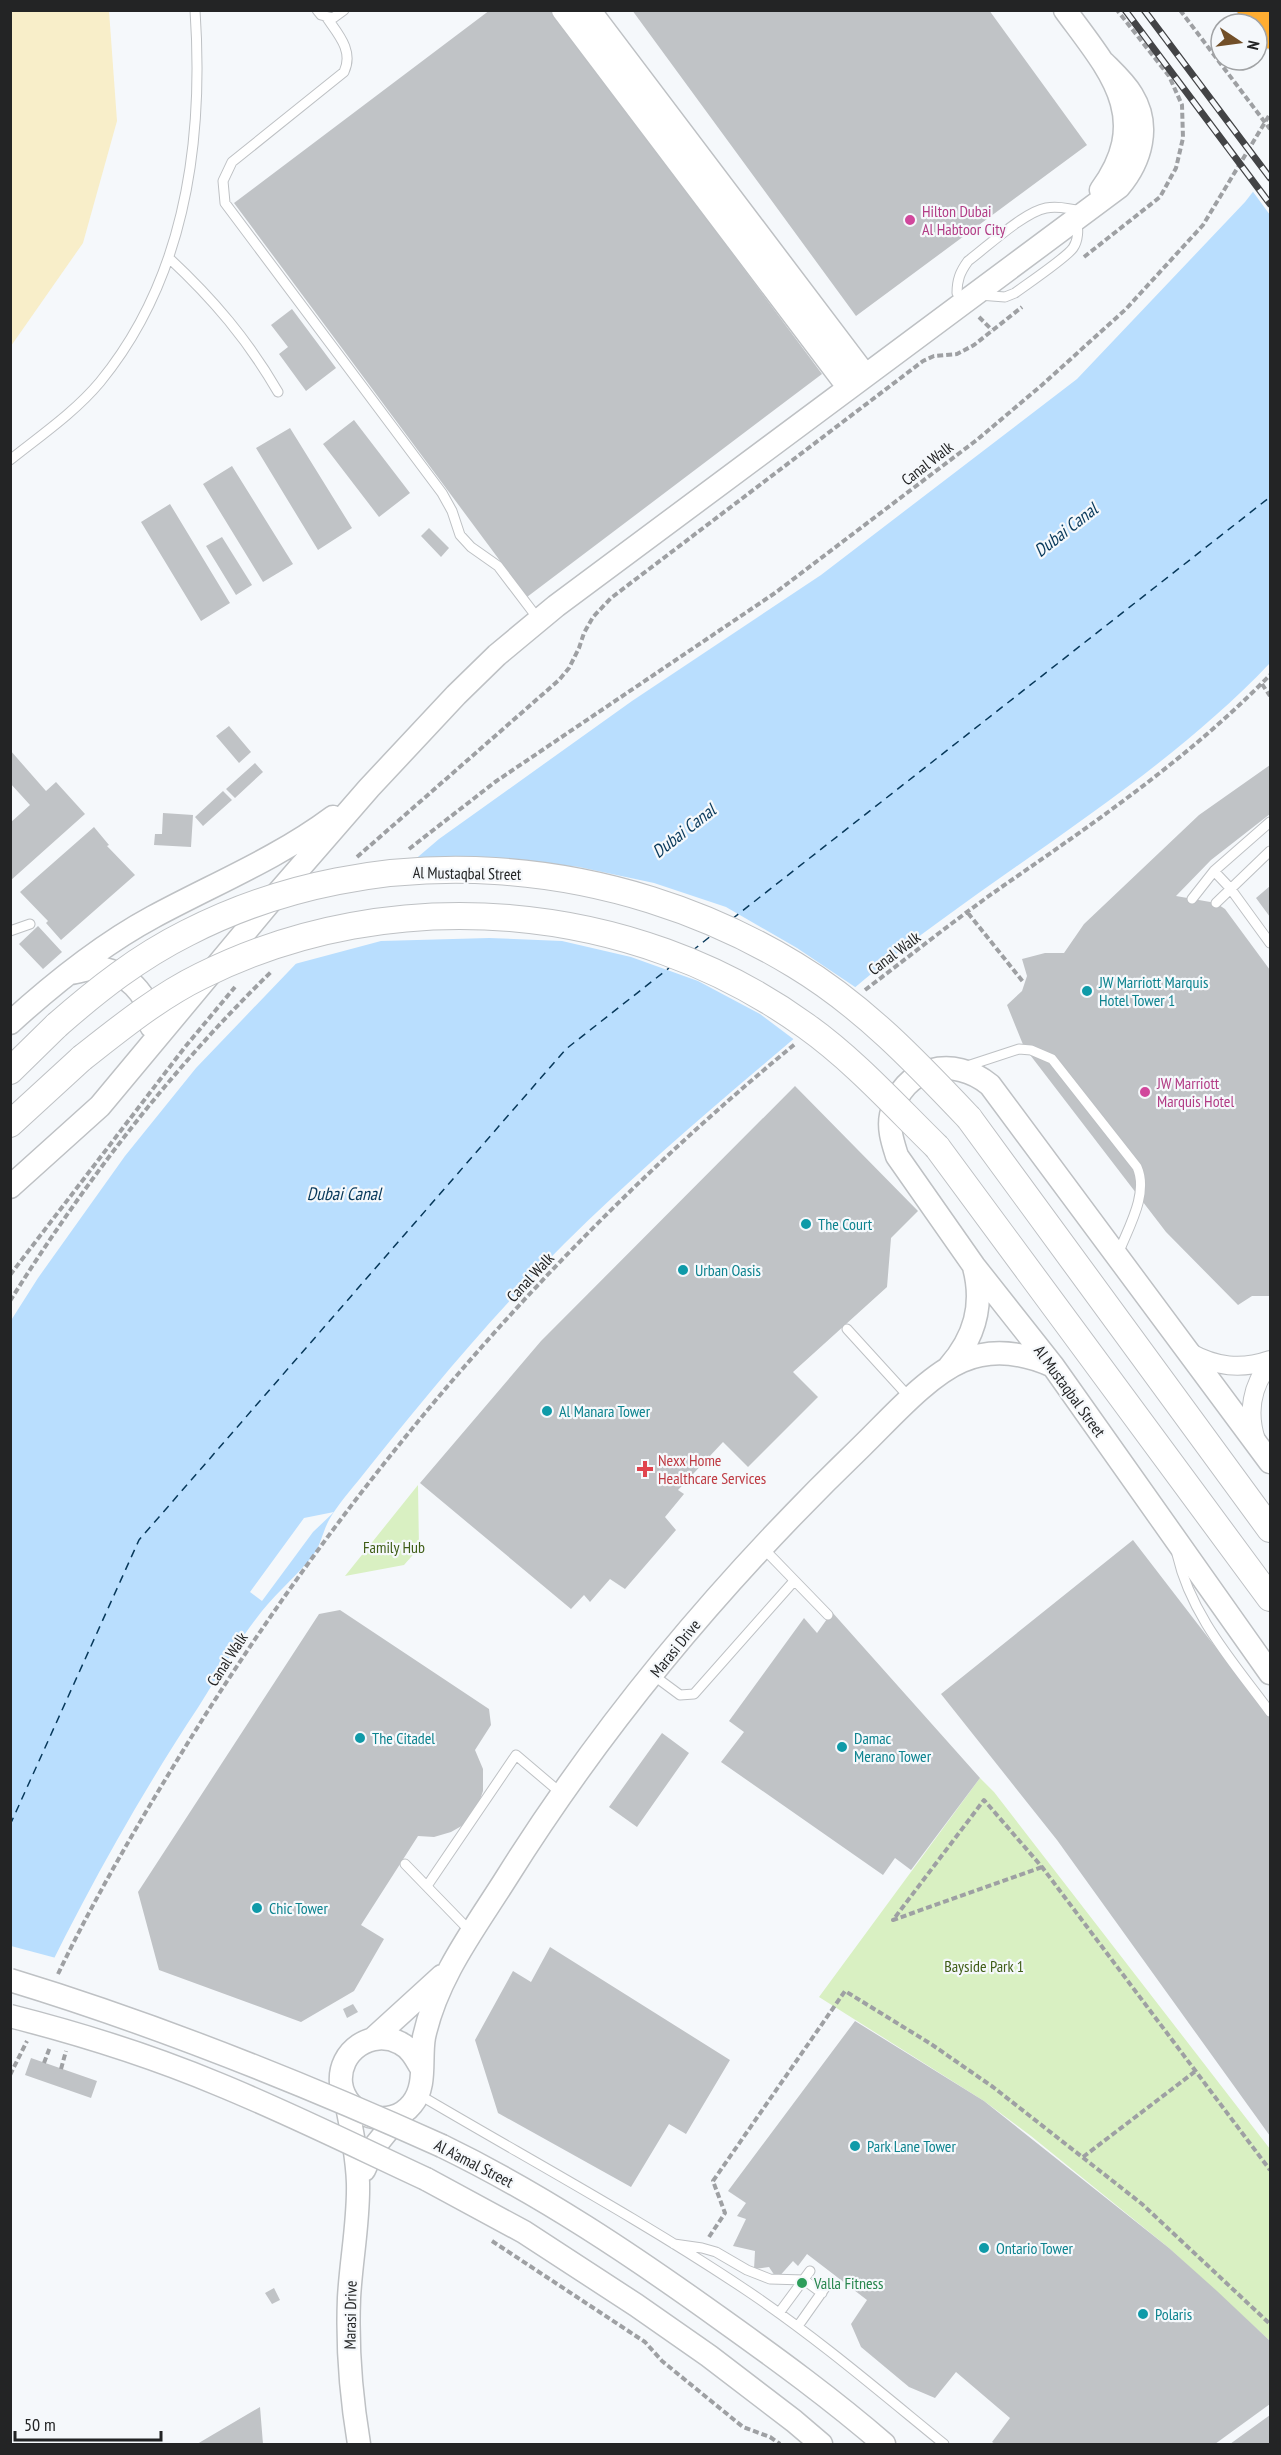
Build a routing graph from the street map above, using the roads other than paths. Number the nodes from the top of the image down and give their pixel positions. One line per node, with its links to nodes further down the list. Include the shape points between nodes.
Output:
1 (195, 10): 11 (lane, via 198,110 183,210)
2 (317, 10): 8 (lane)
3 (344, 10): 8 (lane)
4 (563, 10): 13 (street)
5 (589, 10): 13 (street)
6 (1065, 10): 10 (street, via 1117,86 1125,122 1124,141 1111,176)
7 (1254, 10): 9 (highway)
8 (327, 18): 16 (lane, via 347,51 344,72 232,162 223,181 225,203 442,493 460,535 498,566)
9 (1270, 32)
10 (1081, 214): 12 (street); 12 (lane, via 1067,206 1033,211 963,267 957,293)
11 (169, 258): 14 (lane, via 230,319); 15 (lane, via 142,319 98,383)
12 (968, 298): 13 (street)
13 (857, 381): 16 (street)
14 (278, 392)
15 (10, 460)
16 (539, 620): 17 (street, via 477,673)
17 (369, 788): 27 (street, via 299,841 153,917 95,952); 29 (street)
18 (1270, 822): 20 (lane)
19 (1270, 851): 21 (lane)
20 (1214, 871): 21 (lane); 22 (lane)
21 (1230, 888): 23 (lane); 26 (lane)
22 (1192, 899)
23 (1216, 903)
24 (30, 924): 25 (lane)
25 (10, 931)
26 (1270, 943)
27 (68, 974): 28 (street); 29 (street, via 95,968 121,975 141,993 151,1018)
28 (10, 1023)
29 (149, 1045): 33 (street, via 94,1112)
30 (961, 1068): 34 (street, via 977,1074 995,1092); 34 (lane, via 1019,1049 1052,1059 1142,1177); 35 (street, Al Mustaqbal Street, via 934,1069 910,1081 897,1097 890,1116 891,1137 897,1156)
31 (10, 1071): 43 (main road, Al Mustaqbal Street, bridge, via 112,978 188,932 273,899 316,887 406,872 463,870 531,874 631,893 716,924 797,966 870,1020 924,1069 969,1119)
32 (10, 1124): 47 (main road, bridge, via 81,1058 158,1002 199,976 278,944 340,928 404,918 467,916 531,919 584,928 656,948 752,992 806,1026 874,1083 937,1147)
33 (10, 1187)
34 (1118, 1256): 37 (street)
35 (974, 1266): 39 (street, Al Mustaqbal Street); 40 (street, Marasi Drive, via 978,1314 966,1344)
36 (847, 1329): 41 (lane)
37 (1185, 1350): 38 (street, via 1220,1365 1238,1367); 42 (street)
38 (1270, 1362): 42 (street, via 1257,1384 1251,1414)
39 (1053, 1366): 40 (street, Marasi Drive, via 999,1353 962,1361); 44 (street, Al Mustaqbal Street)
40 (946, 1370): 41 (street, Marasi Drive)
41 (911, 1399): 45 (street, Marasi Drive)
42 (1264, 1453)
43 (1270, 1529)
44 (1175, 1536): 49 (street, Al Mustaqbal Street); 51 (lane, via 1181,1571 1194,1605)
45 (762, 1548): 46 (lane); 50 (street, Marasi Drive)
46 (794, 1581): 48 (lane); 50 (lane, via 694,1694 680,1695)
47 (1267, 1595)
48 (828, 1615)
49 (1270, 1673)
50 (653, 1674): 52 (street, Marasi Drive)
51 (1270, 1713)
52 (563, 1795): 54 (lane, via 516,1755); 55 (street, Marasi Drive)
53 (405, 1864): 54 (lane)
54 (427, 1887): 55 (lane)
55 (472, 1933): 56 (street, Marasi Drive)
56 (451, 1966): 59 (street, Marasi Drive); 60 (street, Marasi Drive, via 430,2014)
57 (10, 1980): 72 (street, Al A'amal Street, bridge, via 201,2045 442,2146 500,2175 594,2231 815,2387)
58 (10, 2016): 71 (street, bridge, via 136,2053 217,2084 426,2179 524,2232 627,2298 709,2356)
59 (374, 2038): 60 (street, via 402,2043); 62 (street, via 352,2050 345,2060 341,2084)
60 (420, 2066): 61 (street)
61 (418, 2094): 63 (street); 65 (lane)
62 (345, 2096): 63 (street, via 369,2117 391,2118); 64 (street, Marasi Drive)
63 (401, 2114): 64 (street, Marasi Drive, via 375,2146)
64 (358, 2185): 70 (street, Marasi Drive, via 348,2339)
65 (673, 2244): 67 (lane, via 702,2248 758,2275); 68 (lane)
66 (810, 2271): 67 (lane)
67 (804, 2280): 68 (lane); 69 (lane, via 825,2289)
68 (779, 2313): 69 (lane)
69 (798, 2326): 73 (lane)
70 (359, 2445)
71 (821, 2445)
72 (884, 2445)
73 (944, 2445)

